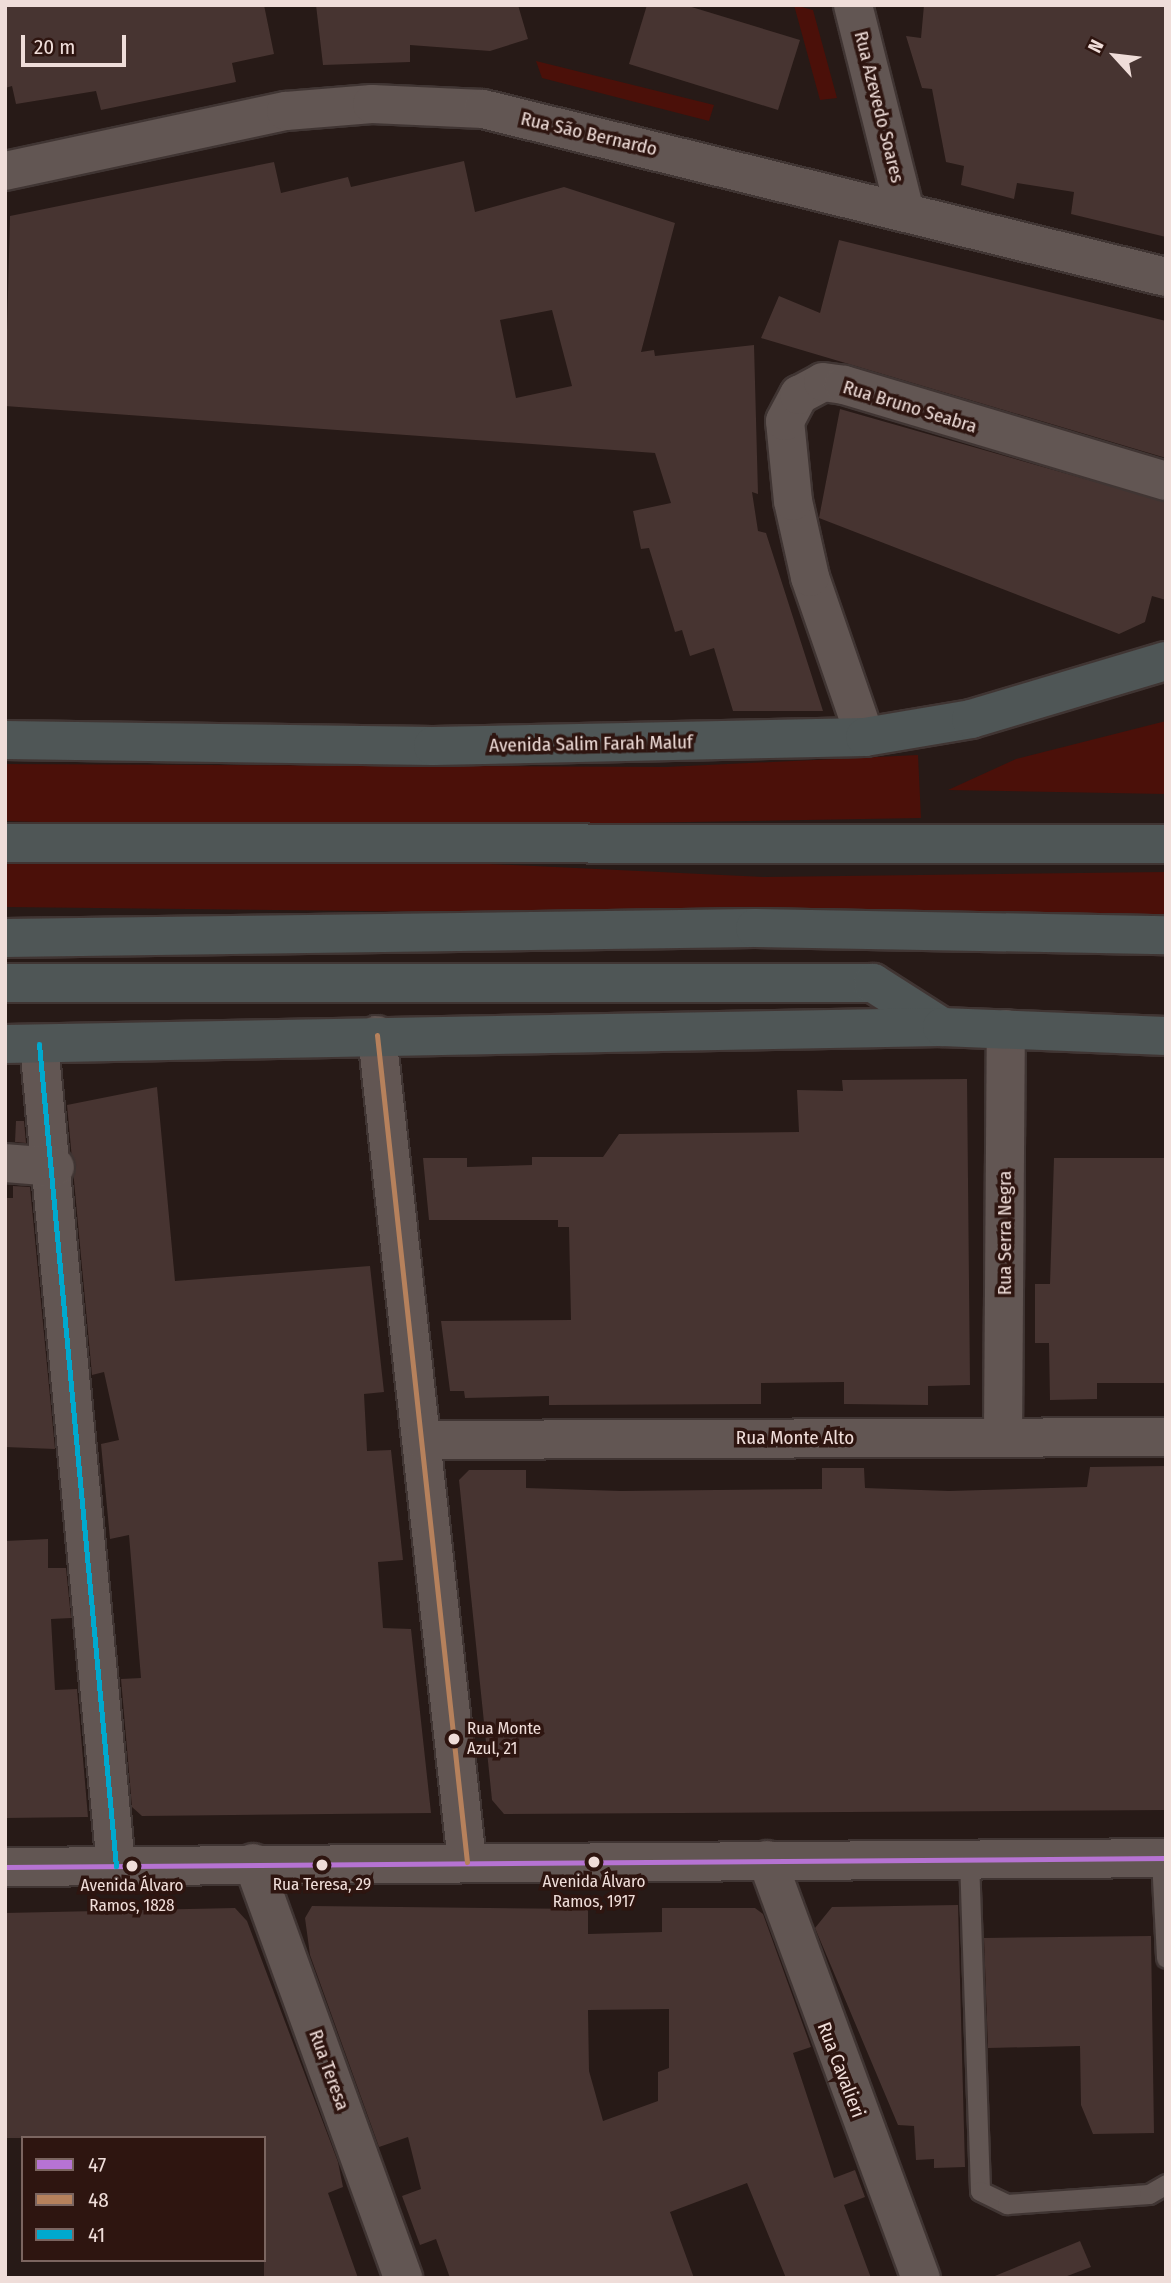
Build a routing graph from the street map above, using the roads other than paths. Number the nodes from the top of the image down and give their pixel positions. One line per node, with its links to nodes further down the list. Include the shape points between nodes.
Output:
1 (853, 5): 3 (street, Rua Azevedo Soares)
2 (5, 171): 3 (street, Rua São Bernardo, via 286,111 430,104 483,109)
3 (904, 208): 4 (street, Rua São Bernardo)
4 (1166, 277)
5 (1166, 481): 7 (street, Rua Bruno Seabra, via 844,385 823,382 799,395 785,421 793,501 810,577)
6 (1166, 661): 7 (highway, Avenida Salim Farah Maluf, via 971,719)
7 (865, 737): 8 (highway, Avenida Salim Farah Maluf, via 433,746)
8 (5, 740)
9 (5, 843): 10 (highway)
10 (1166, 844)
11 (1166, 935): 12 (highway, via 755,928)
12 (5, 937)
13 (5, 982): 14 (highway, via 873,983)
14 (943, 1027): 15 (highway); 16 (highway)
15 (1006, 1030): 17 (highway); 21 (street, Rua Serra Negra)
16 (377, 1035): 18 (highway); 23 (street)
17 (1166, 1036)
18 (22, 1044): 20 (street)
19 (5, 1163): 20 (street)
20 (55, 1167): 30 (street)
21 (1003, 1437): 22 (street, Rua Monte Alto); 23 (street, Rua Monte Alto)
22 (1166, 1437)
23 (424, 1440): 27 (street)
24 (969, 1858): 25 (street); 26 (street); 32 (lane, via 980,2191 1007,2204 1149,2194)
25 (1163, 1858): 31 (lane)
26 (767, 1860): 27 (street); 34 (street, Rua Cavalieri)
27 (467, 1862): 28 (street)
28 (253, 1863): 30 (street); 33 (street, Rua Teresa)
29 (5, 1867): 30 (street)
30 (116, 1867)
31 (1166, 1958)
32 (1166, 2184)
33 (403, 2278)
34 (921, 2278)

